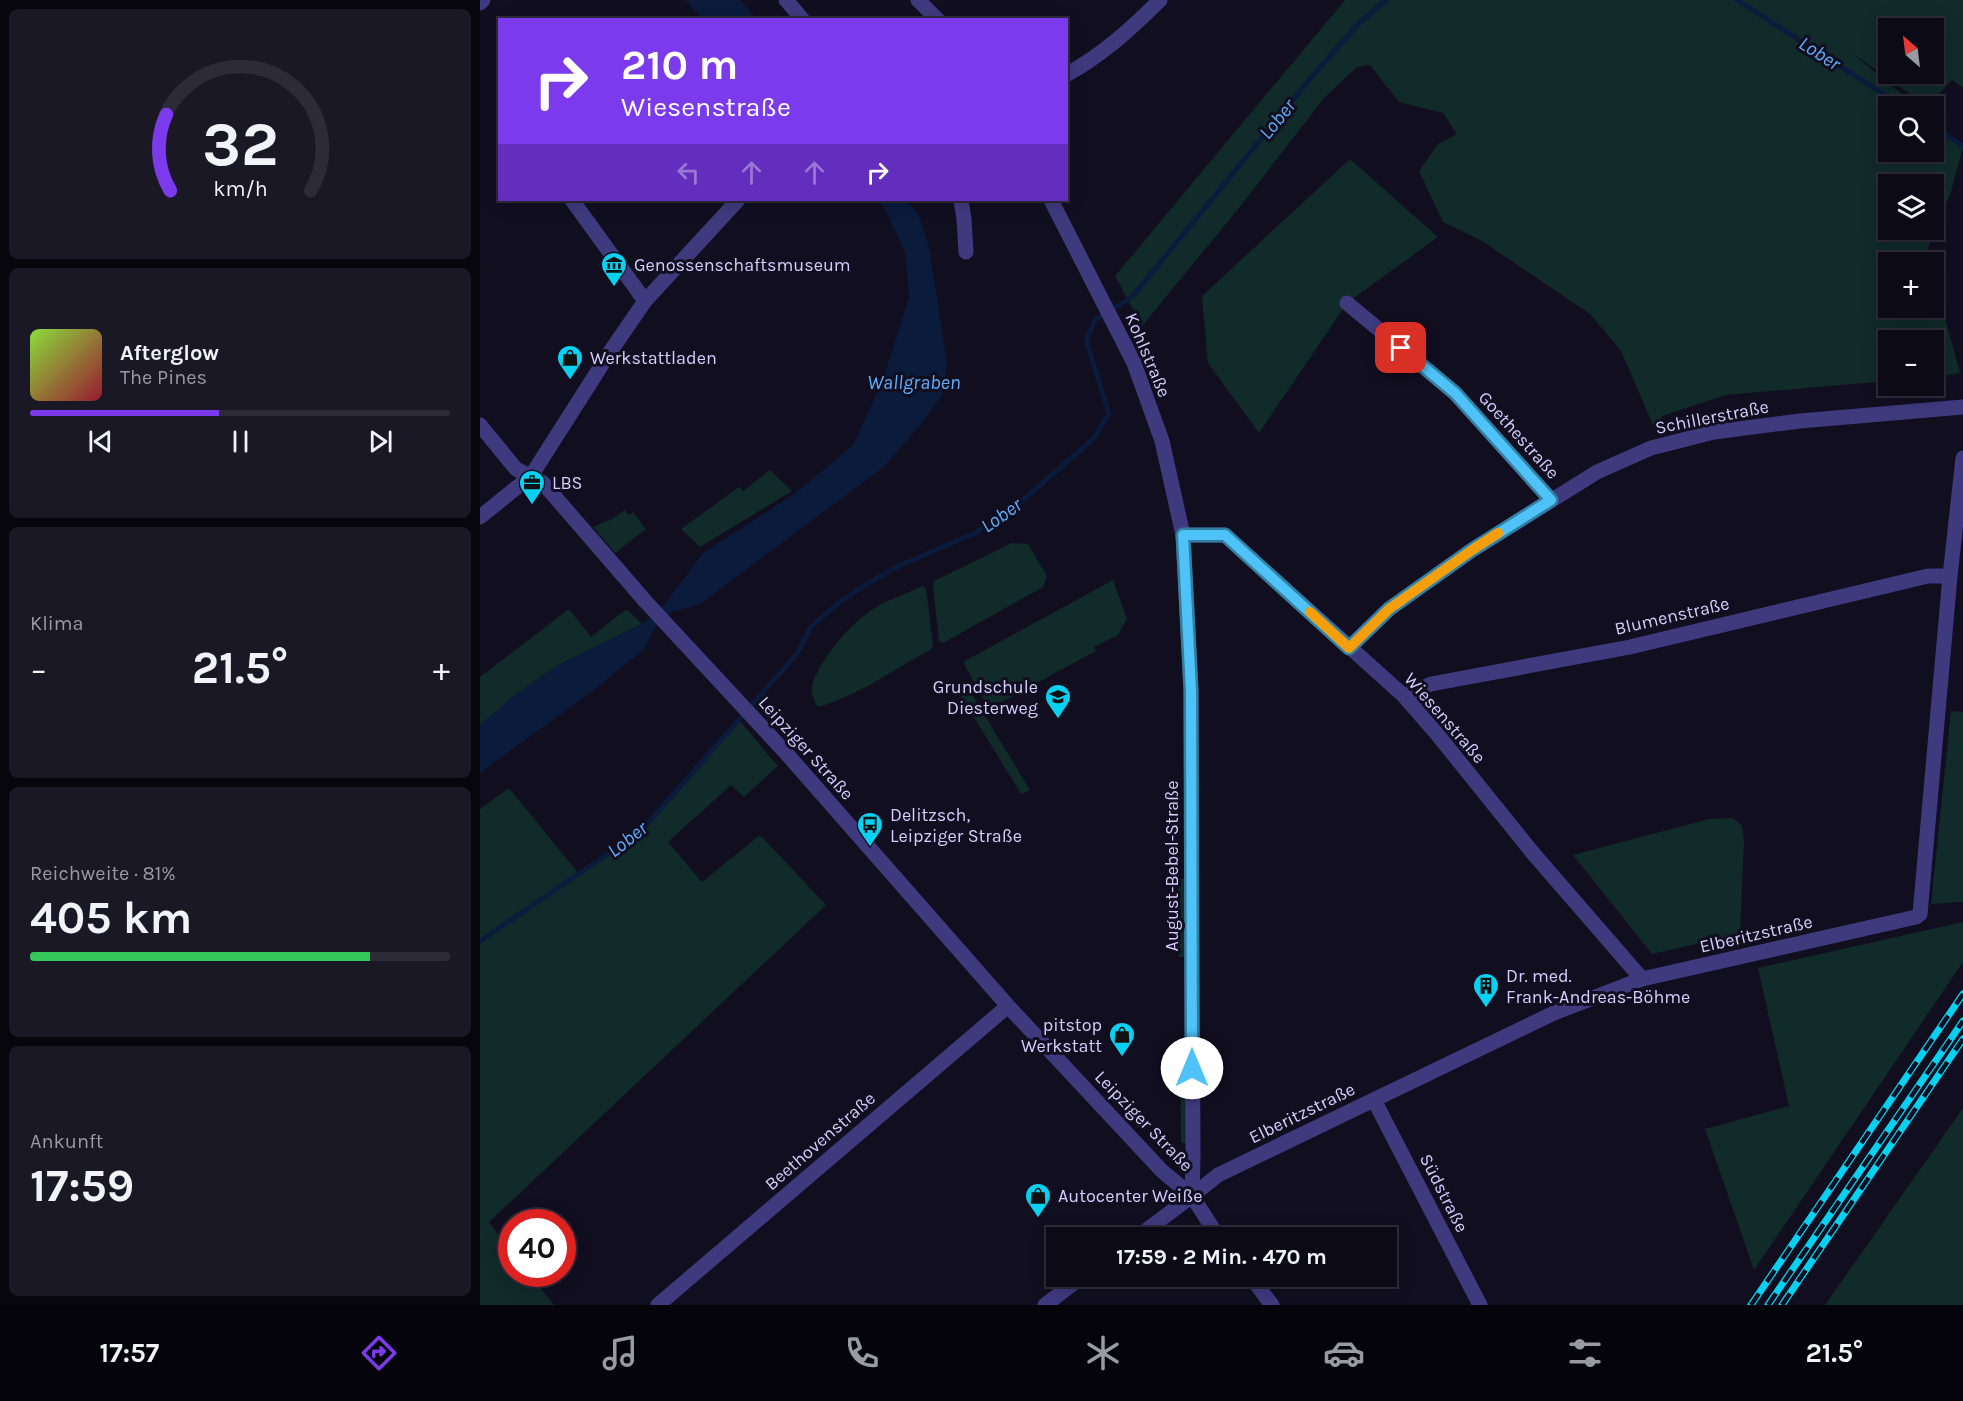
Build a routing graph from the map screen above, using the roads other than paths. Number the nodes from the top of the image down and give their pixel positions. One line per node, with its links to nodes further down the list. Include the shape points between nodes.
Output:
1 (786, 0): 4 (street)
2 (918, 0): 5 (street)
3 (1160, 0): 6 (street, via 1110,47)
4 (801, 18)
5 (936, 18)
6 (1068, 74)
7 (573, 201): 12 (street)
8 (737, 201): 12 (street)
9 (961, 201): 11 (street)
10 (1052, 201): 20 (street, Kohlstraße, via 1134,363 1162,441)
11 (966, 252)
12 (645, 301): 17 (street)
13 (1347, 303): 18 (street, Goethestraße, via 1455,393)
14 (1963, 407): 18 (street, Schillerstraße, via 1714,432 1651,448 1598,472)
15 (480, 425): 17 (street, Leipziger Straße, via 516,469)
16 (1963, 458): 21 (street, Elberitzstraße)
17 (531, 476): 19 (street); 25 (street, Leipziger Straße, via 543,483)
18 (1551, 500): 22 (street, Schillerstraße, via 1389,609)
19 (480, 517)
20 (1183, 535): 22 (street, Wiesenstraße, via 1225,535); 27 (street, August-Bebel-Straße, via 1191,690)
21 (1950, 576): 23 (street, Blumenstraße, via 1928,576 1630,647 1431,684); 24 (street, Elberitzstraße, via 1920,914)
22 (1349, 648): 23 (street, Wiesenstraße)
23 (1404, 696): 24 (street, Wiesenstraße)
24 (1642, 979): 26 (street, Elberitzstraße, via 1554,1013)
25 (1008, 1006): 27 (street, Leipziger Straße, via 1162,1171); 32 (street, Beethovenstraße)
26 (1374, 1100): 27 (street, Elberitzstraße, via 1218,1174); 35 (street, Südstraße)
27 (1192, 1196): 28 (street, Elberitzstraße); 29 (street, Leipziger Straße)
28 (1151, 1227)
29 (1212, 1227)
30 (1069, 1287): 33 (street)
31 (1258, 1287): 34 (street)
32 (658, 1305)
33 (1045, 1305)
34 (1272, 1305)
35 (1480, 1305)

